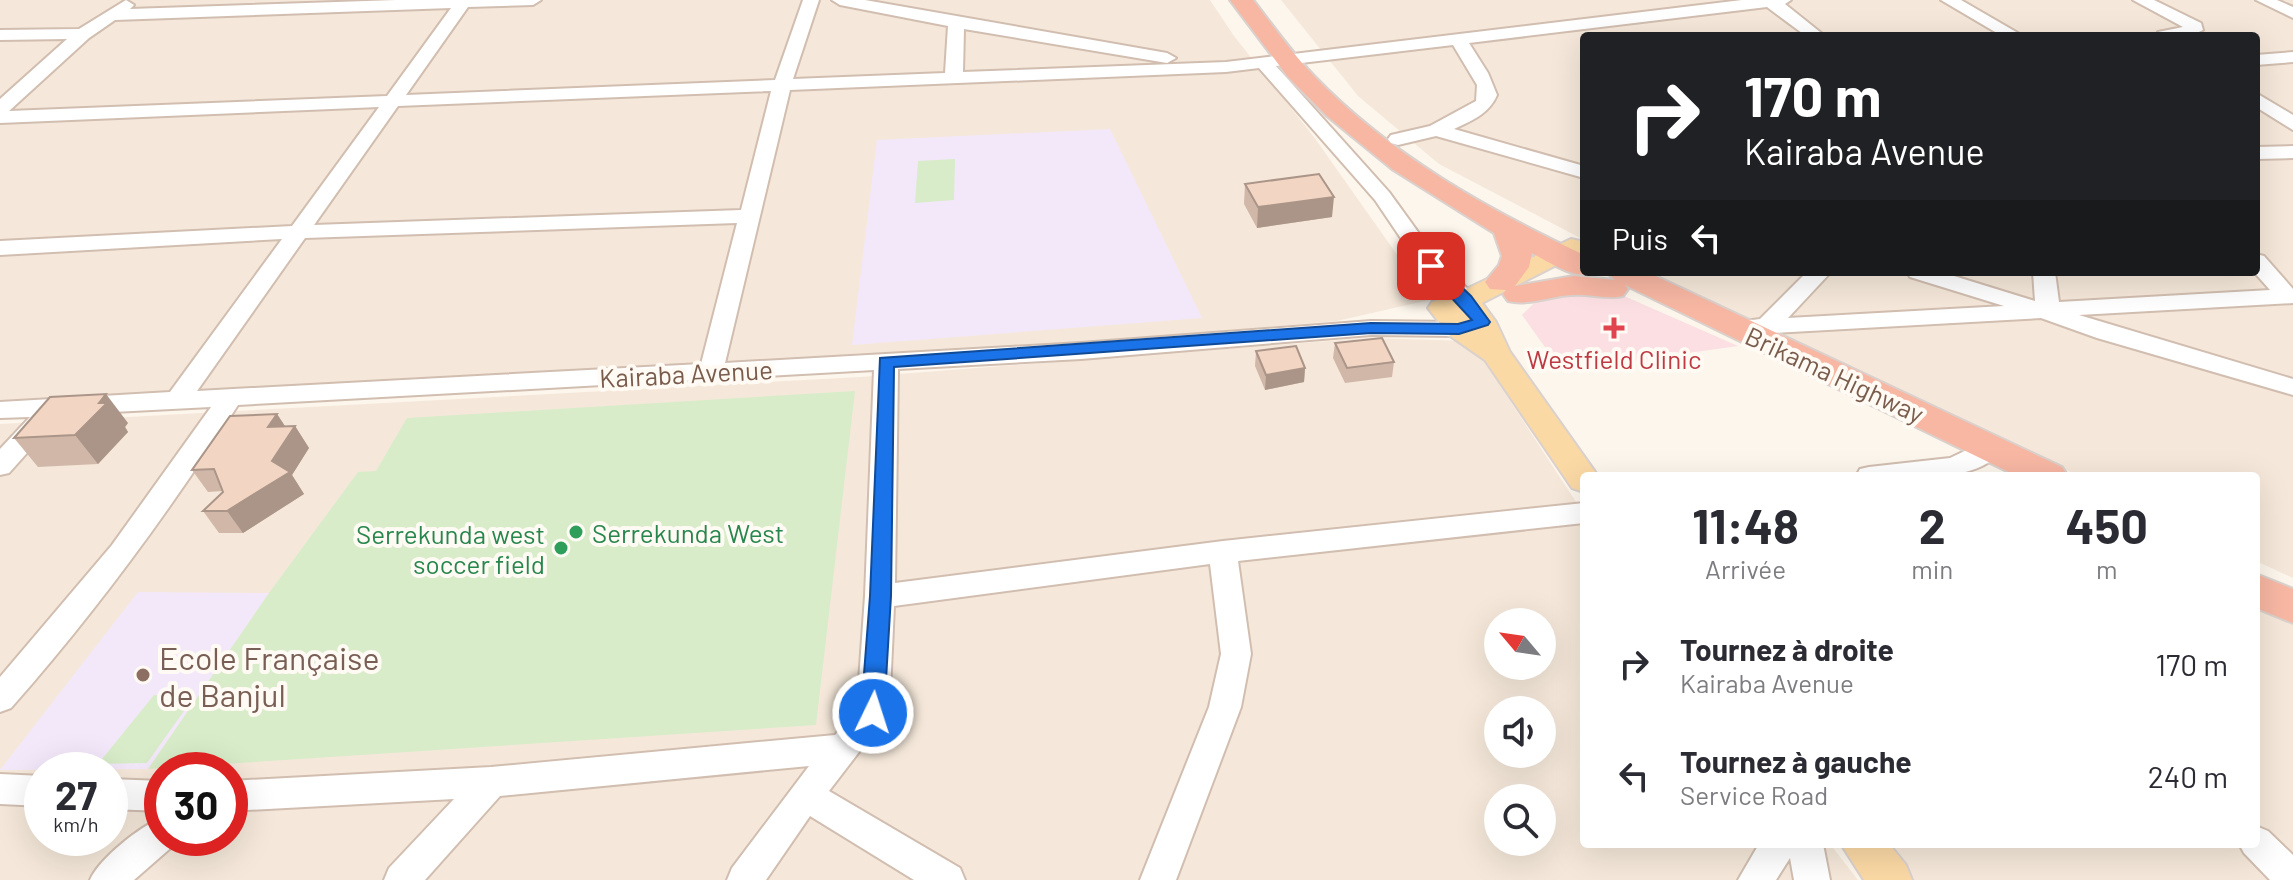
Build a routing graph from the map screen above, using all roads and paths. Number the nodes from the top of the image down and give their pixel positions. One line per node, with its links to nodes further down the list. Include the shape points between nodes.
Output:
1 (131, 0): 15 (street)
2 (533, 0): 10 (street)
3 (811, 0): 28 (street)
4 (840, 0): 13 (street)
5 (1241, 0): 24 (highway)
6 (1262, 0): 24 (highway)
7 (1949, 0): 18 (street)
8 (2141, 0): 19 (street, via 2195,27)
9 (2264, 0): 14 (street)
10 (465, 1): 12 (street); 29 (street)
11 (1773, 1): 17 (street); 22 (street)
12 (289, 5): 15 (street)
13 (889, 5): 16 (street)
14 (2293, 13)
15 (114, 15): 20 (street)
16 (956, 23): 26 (street); 27 (street)
17 (1812, 32)
18 (2008, 32)
19 (2185, 32)
20 (83, 34): 21 (street); 31 (street)
21 (0, 35)
22 (1457, 38): 24 (street); 34 (street, via 1488,89 1487,101 1477,113)
23 (2293, 57): 25 (street)
24 (1286, 60): 26 (street); 35 (highway); 40 (highway, via 1333,109 1394,158); 52 (street)
25 (2260, 60)
26 (1226, 67): 27 (street)
27 (954, 78): 28 (street)
28 (782, 85): 29 (street); 39 (street)
29 (394, 102): 32 (street); 41 (street)
30 (2260, 102): 33 (street)
31 (0, 109)
32 (0, 117)
33 (2293, 124)
34 (1436, 130): 35 (street); 38 (street)
35 (1398, 139): 43 (highway)
36 (2293, 152): 37 (street)
37 (2260, 153)
38 (1580, 171)
39 (748, 216): 41 (street); 55 (street)
40 (1505, 226): 43 (highway); 49 (highway, via 1519,257)
41 (299, 232): 42 (street); 58 (street)
42 (0, 248)
43 (1578, 258): 49 (main road)
44 (2260, 265): 50 (street)
45 (1815, 276): 53 (street)
46 (1931, 276): 51 (street)
47 (2044, 276): 51 (street)
48 (1629, 282): 49 (highway); 53 (highway, Brikama Highway); 61 (highway, Brikama Highway)
49 (1510, 288): 52 (main road)
50 (2290, 296): 51 (street)
51 (2048, 312): 53 (street); 56 (street)
52 (1462, 315): 54 (street, Kairaba Avenue, via 1371,328); 66 (main road, via 1496,354)
53 (1751, 328): 61 (highway, Brikama Highway)
54 (886, 362): 55 (street, Kairaba Avenue); 72 (street)
55 (711, 372): 57 (street, Kairaba Avenue)
56 (2293, 387)
57 (231, 396): 58 (street, Kairaba Avenue); 74 (street, via 178,478 88,597)
58 (178, 400): 59 (street, Kairaba Avenue)
59 (54, 407): 60 (street, Kairaba Avenue); 62 (street)
60 (0, 410)
61 (1985, 453): 63 (street, via 1963,464); 64 (highway, Brikama Highway); 65 (highway, Brikama Highway)
62 (0, 466)
63 (1907, 472)
64 (2013, 472)
65 (2038, 472)
66 (1580, 474)
67 (1580, 513): 68 (street)
68 (1223, 552): 72 (street); 91 (street, via 1236,654 1225,707)
69 (2260, 575): 70 (highway)
70 (2293, 591)
71 (2260, 592): 73 (highway)
72 (880, 596): 75 (street, via 873,713)
73 (2293, 607)
74 (0, 699)
75 (845, 748): 76 (street); 79 (street)
76 (491, 782): 80 (street); 89 (street)
77 (0, 789): 78 (street)
78 (24, 790)
79 (806, 794): 86 (street); 90 (street)
80 (248, 795)
81 (2260, 846): 87 (street)
82 (1776, 848): 92 (street)
83 (1806, 848): 93 (street)
84 (1866, 848): 94 (main road)
85 (144, 849): 88 (street)
86 (760, 871)
87 (2293, 879)
88 (108, 880)
89 (402, 880)
90 (947, 880)
91 (1158, 880)
92 (1756, 880)
93 (1812, 880)
94 (1890, 880)

